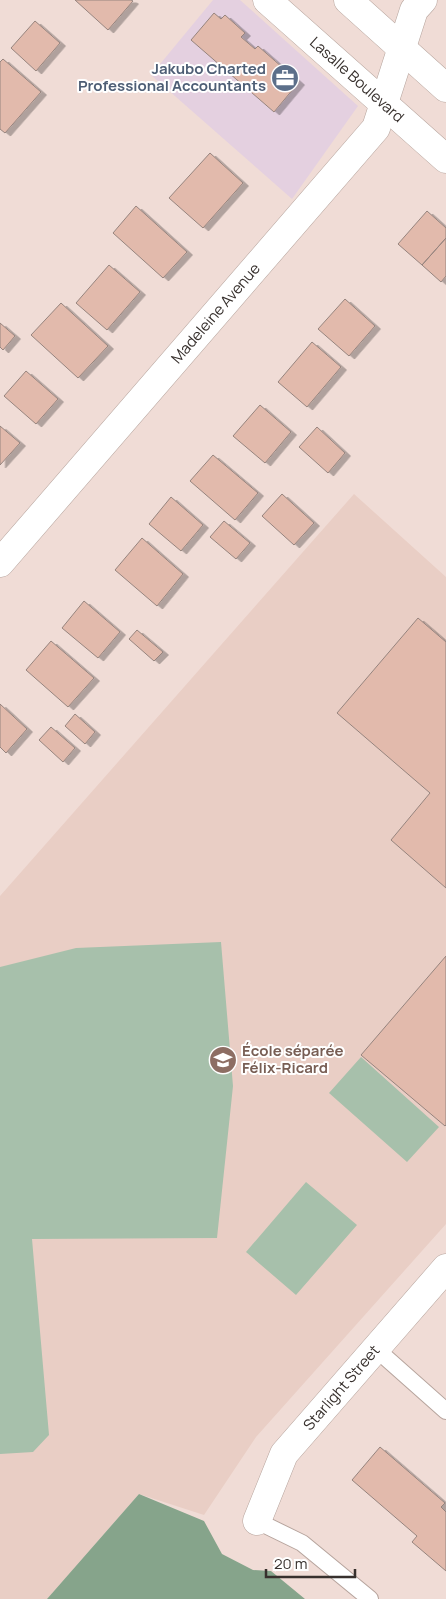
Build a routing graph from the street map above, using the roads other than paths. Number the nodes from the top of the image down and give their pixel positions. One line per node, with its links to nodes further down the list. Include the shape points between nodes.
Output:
1 (267, 0): 6 (street, Lasalle Boulevard)
2 (348, 0): 4 (street)
3 (423, 0): 4 (street, Madeleine Avenue, via 414,10)
4 (402, 48): 5 (street); 6 (street, Madeleine Avenue)
5 (446, 88)
6 (383, 104): 7 (street, Lasalle Boulevard); 8 (street, Madeleine Avenue, via 376,128)
7 (446, 159)
8 (0, 564)
9 (446, 1268): 10 (street, Starlight Street)
10 (375, 1348): 11 (lane); 12 (street, Starlight Street, via 284,1454)
11 (446, 1411)
12 (257, 1521): 13 (lane, via 302,1543)
13 (370, 1599)

